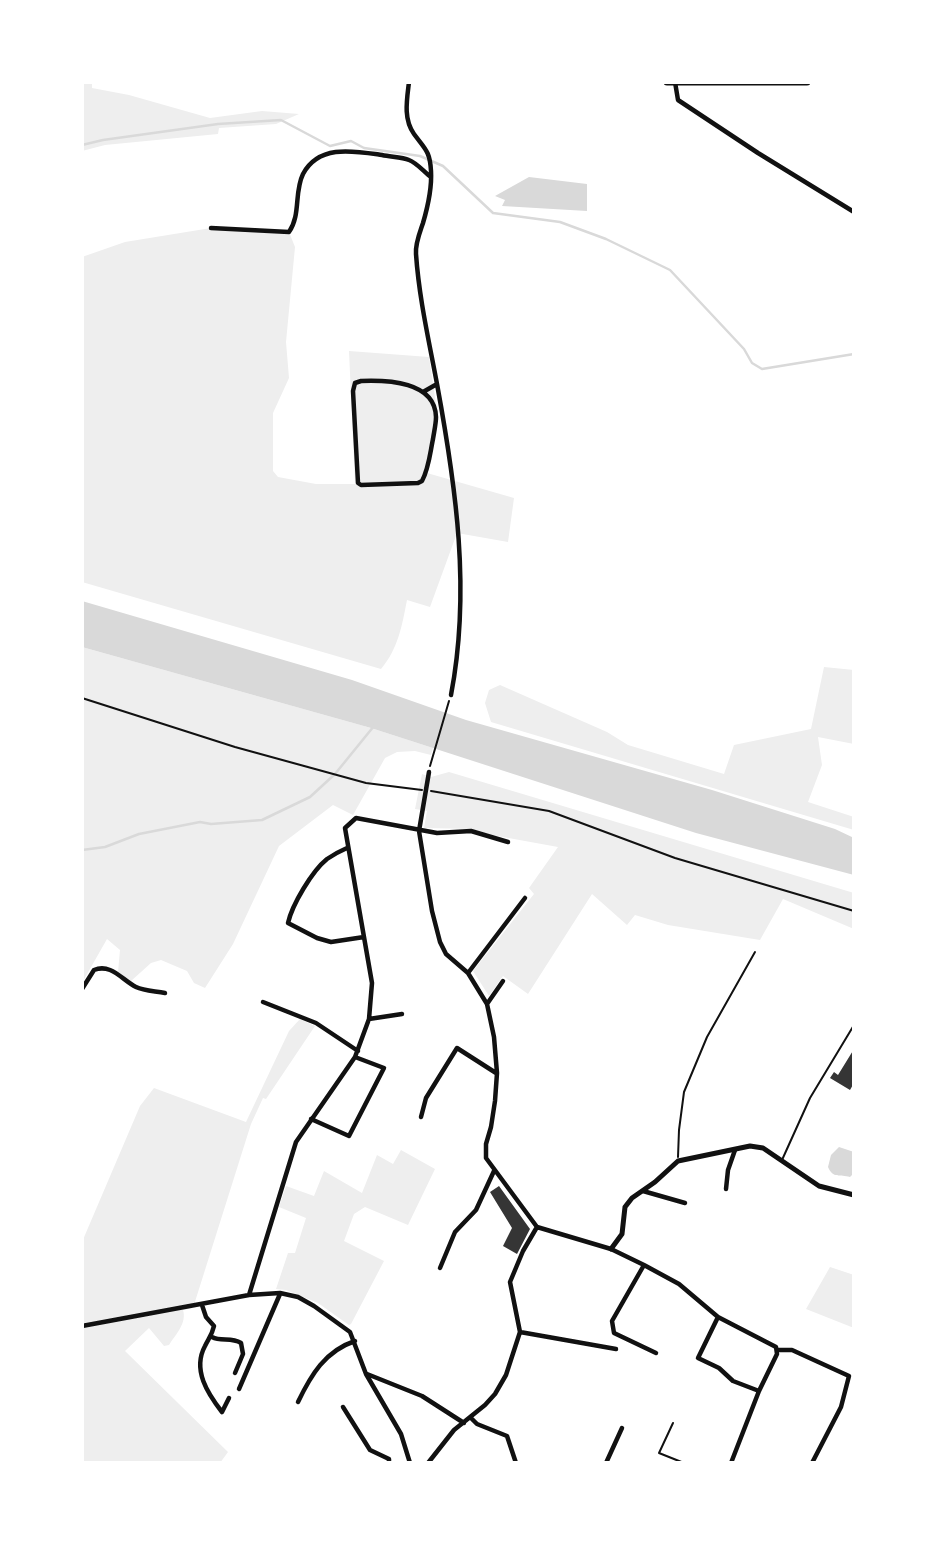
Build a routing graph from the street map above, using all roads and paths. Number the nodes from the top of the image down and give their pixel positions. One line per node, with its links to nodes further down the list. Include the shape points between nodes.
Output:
1 (409, 82): 4 (street, via 406,115 426,146)
2 (807, 82): 3 (main road)
3 (672, 83): 5 (street, via 678,100)
4 (431, 178): 6 (street, via 411,160 357,151 329,153 309,164 302,177 295,223 289,232); 7 (street, via 415,250)
5 (854, 212)
6 (211, 228)
7 (437, 384): 8 (street); 9 (street, via 460,541 458,659)
8 (423, 392): 8 (street, via 391,382 355,383 360,485 418,483 424,478 436,418 432,401)
9 (450, 697): 11 (path)
10 (82, 698): 12 (path, via 366,783)
11 (429, 770): 12 (street)
12 (426, 790): 13 (street); 17 (path, via 549,811 675,858)
13 (419, 831): 14 (street, via 471,831); 15 (street, via 356,818 345,828); 20 (street, via 440,943)
14 (508, 842)
15 (347, 848): 18 (street); 18 (street, via 317,868 288,923 331,942)
16 (525, 898): 20 (street)
17 (854, 911)
18 (364, 937): 27 (street, via 372,983)
19 (755, 952): 34 (lane, via 707,1037 684,1092)
20 (468, 973): 25 (street)
21 (503, 981): 25 (street)
22 (82, 989): 23 (street, via 94,970 103,967 137,988)
23 (165, 993)
24 (263, 1002): 29 (street, via 316,1023)
25 (487, 1004): 30 (street)
26 (402, 1014): 27 (street)
27 (369, 1019): 29 (street)
28 (854, 1025): 35 (lane, via 810,1098)
29 (357, 1054): 32 (street); 32 (street, via 384,1068 349,1136)
30 (497, 1073): 31 (street, via 457,1048 426,1098); 36 (street, via 485,1152)
31 (421, 1117)
32 (311, 1119): 46 (street, via 296,1142)
33 (735, 1150): 34 (street); 35 (street, via 763,1148); 37 (street)
34 (678, 1161): 38 (street)
35 (781, 1161): 39 (street, via 819,1186)
36 (494, 1171): 41 (street); 44 (street, via 476,1210 454,1232)
37 (726, 1189)
38 (643, 1191): 40 (street); 42 (street, via 625,1207 622,1234)
39 (854, 1195)
40 (685, 1203)
41 (537, 1227): 42 (street); 50 (street, via 510,1282)
42 (611, 1249): 43 (street)
43 (644, 1265): 48 (street, via 679,1284); 55 (street, via 612,1328)
44 (440, 1268)
45 (280, 1293): 46 (street); 52 (street, via 314,1306 350,1332); 59 (street)
46 (249, 1296): 47 (street)
47 (202, 1305): 49 (street); 51 (street, via 214,1326)
48 (718, 1317): 54 (street); 60 (street, via 698,1358 733,1381)
49 (82, 1326)
50 (520, 1332): 53 (street); 64 (street, via 500,1385)
51 (212, 1337): 56 (street, via 241,1343 243,1354); 61 (street, via 204,1346 200,1367 206,1392 222,1412)
52 (355, 1341): 57 (street); 62 (street, via 324,1358)
53 (616, 1349)
54 (778, 1350): 58 (street, via 792,1350); 60 (street)
55 (656, 1353)
56 (235, 1373)
57 (366, 1374): 65 (street, via 422,1396); 69 (street, via 401,1434)
58 (851, 1377): 75 (street)
59 (239, 1389)
60 (760, 1391): 74 (street)
61 (229, 1398)
62 (298, 1402)
63 (343, 1407): 68 (street, via 370,1450 390,1459)
64 (471, 1418): 65 (street); 71 (street, via 507,1436)
65 (464, 1423): 70 (street)
66 (673, 1423): 73 (lane, via 659,1453)
67 (622, 1428): 72 (street)
68 (389, 1463)
69 (410, 1463)
70 (428, 1463)
71 (516, 1463)
72 (606, 1463)
73 (684, 1463)
74 (731, 1463)
75 (812, 1463)

